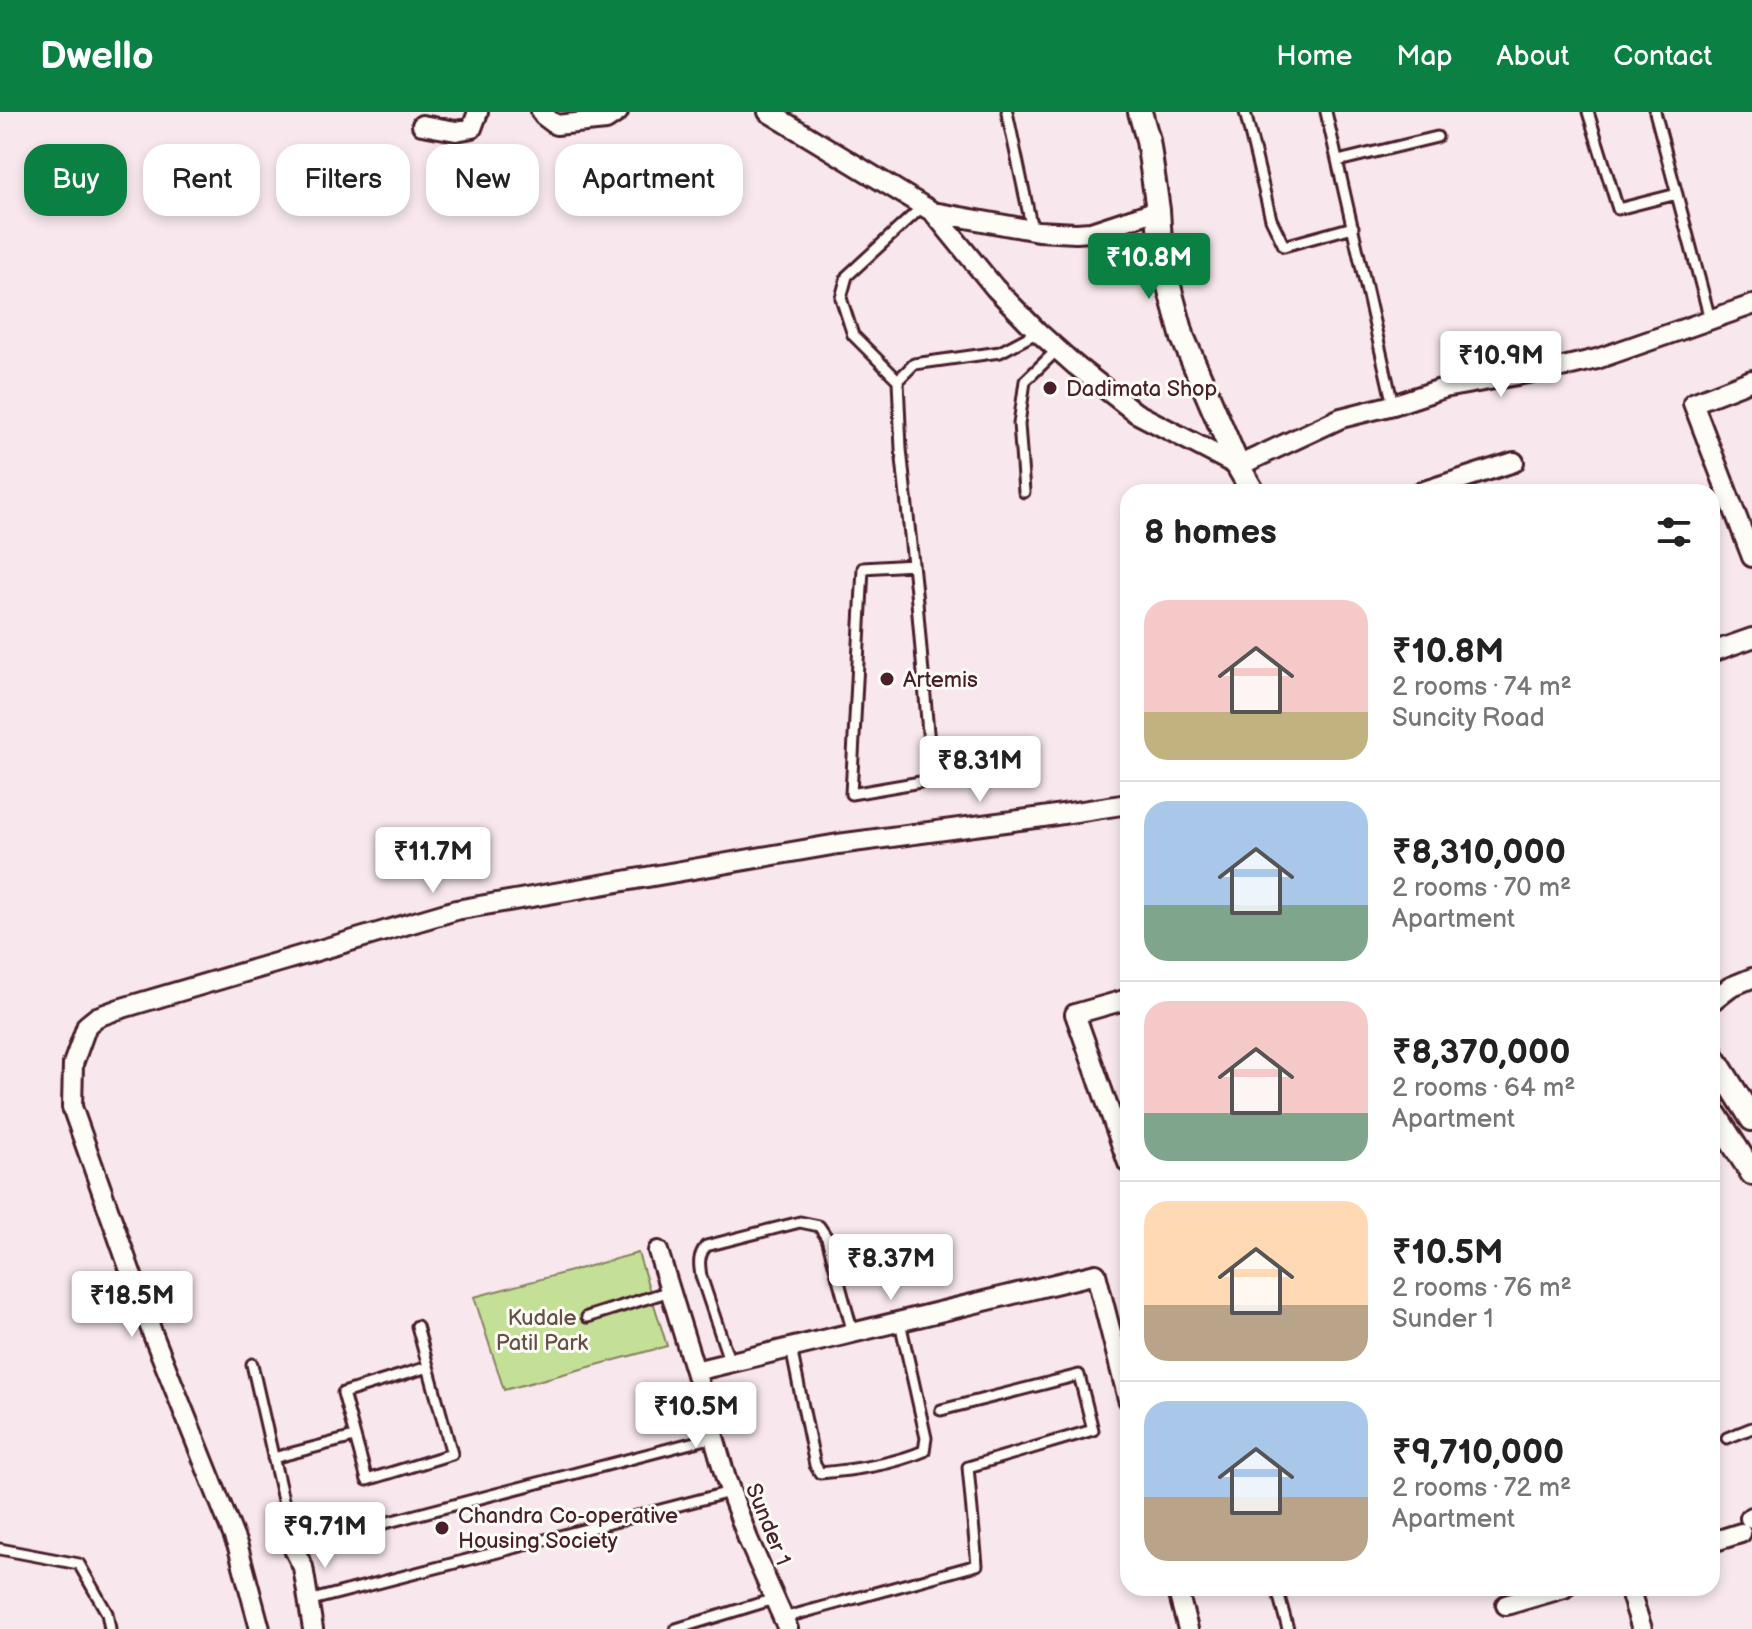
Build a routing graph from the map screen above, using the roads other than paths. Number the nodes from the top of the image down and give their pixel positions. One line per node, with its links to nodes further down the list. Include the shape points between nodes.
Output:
1 (478, 112): 11 (street, via 472,128)
2 (541, 112): 3 (street, via 556,125 606,120)
3 (618, 112)
4 (768, 112): 15 (street)
5 (1007, 112): 18 (lane)
6 (1140, 112): 16 (street)
7 (1245, 112): 17 (lane, via 1271,219 1284,246)
8 (1326, 112): 13 (lane)
9 (1588, 112): 14 (lane, via 1618,209)
10 (1655, 112): 14 (lane)
11 (422, 125)
12 (1437, 137): 13 (lane)
13 (1338, 161): 17 (lane)
14 (1677, 194): 20 (lane)
15 (928, 209): 18 (street); 21 (street); 23 (lane, via 847,276 841,298 853,335)
16 (1158, 210): 18 (street, via 1091,232); 27 (street, via 1161,257 1183,338)
17 (1353, 227): 25 (lane)
18 (1032, 229)
19 (1752, 305): 20 (street)
20 (1710, 319): 25 (street, via 1597,359 1444,388)
21 (1038, 332): 22 (street); 23 (lane, via 1000,352 914,364)
22 (1058, 349): 27 (street, via 1136,413); 30 (lane, via 1025,381 1019,424)
23 (898, 380): 32 (lane)
24 (1752, 380): 31 (street, via 1693,403)
25 (1393, 405): 27 (street, via 1341,418)
26 (1514, 462): 29 (street)
27 (1238, 466): 28 (street)
28 (1248, 484)
29 (1446, 484)
30 (1024, 492)
31 (1752, 557)
32 (913, 565): 32 (lane, via 932,780 851,794 863,568)
33 (1752, 638): 34 (street)
34 (1720, 649)
35 (1120, 805): 77 (street, via 838,844 456,910 119,1009 87,1025 73,1064 72,1107 153,1335 238,1547)
36 (1752, 978): 37 (street)
37 (1720, 995)
38 (1120, 1001): 42 (street, via 1075,1014)
39 (1720, 1070): 40 (street)
40 (1748, 1105)
41 (1720, 1123): 43 (street)
42 (1120, 1141)
43 (1752, 1173)
44 (658, 1251): 45 (street, Sunder 1)
45 (670, 1291): 46 (lane); 55 (street, Sunder 1)
46 (587, 1317)
47 (900, 1322): 49 (street); 50 (lane, via 926,1438 924,1451 884,1464 820,1473); 54 (street, via 1096,1274)
48 (417, 1326): 53 (lane)
49 (853, 1333): 50 (street); 51 (lane, via 819,1226 779,1226 706,1246 700,1253 701,1276)
50 (791, 1348): 51 (street)
51 (730, 1363): 55 (street)
52 (252, 1364): 61 (lane)
53 (428, 1367): 58 (lane, via 343,1393); 58 (lane, via 452,1454 367,1480)
54 (1120, 1368)
55 (695, 1371): 59 (street, Sunder 1)
56 (941, 1410): 75 (lane, via 1079,1375 1093,1430 968,1467 977,1565)
57 (1752, 1428): 60 (lane)
58 (354, 1437): 61 (lane)
59 (714, 1437): 62 (street, Sunder 1); 66 (lane)
60 (1727, 1438)
61 (273, 1458): 63 (lane)
62 (730, 1492): 72 (street, Sunder 1); 73 (lane)
63 (288, 1522): 66 (street)
64 (1748, 1522): 65 (street)
65 (1720, 1538)
66 (293, 1547): 73 (street, via 303,1567)
67 (0, 1549): 76 (lane, via 79,1564 107,1613)
68 (1179, 1596): 80 (street)
69 (1279, 1596): 81 (lane)
70 (1537, 1596): 74 (street)
71 (1632, 1596): 82 (street)
72 (774, 1599): 75 (street, Sunder 1); 79 (lane)
73 (308, 1601): 78 (street)
74 (1506, 1605)
75 (785, 1623)
76 (110, 1629)
77 (260, 1629)
78 (313, 1629)
79 (676, 1629)
80 (1188, 1629)
81 (1288, 1629)
82 (1642, 1629)

